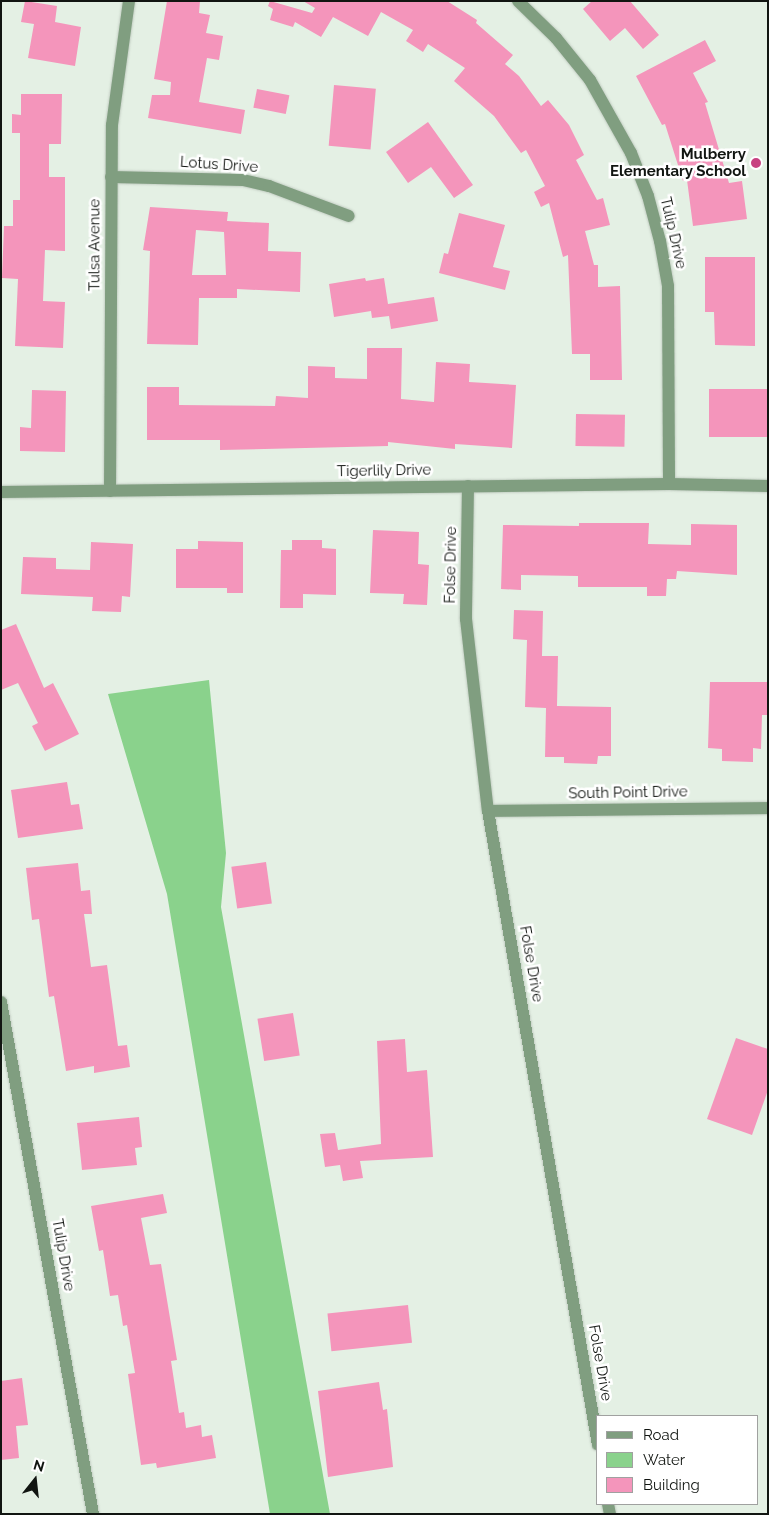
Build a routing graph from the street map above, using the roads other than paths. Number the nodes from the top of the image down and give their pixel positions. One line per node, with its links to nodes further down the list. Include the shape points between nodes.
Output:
1 (129, 1): 3 (street, Tulsa Avenue, via 112,125)
2 (518, 1): 5 (street, Tulip Drive, via 556,38 590,80 631,153 648,196 668,286)
3 (111, 177): 4 (street, Lotus Drive, via 243,180 269,186); 8 (street, Tulsa Avenue)
4 (349, 216)
5 (670, 484): 6 (street, Tigerlily Drive); 7 (street, Tigerlily Drive)
6 (468, 486): 8 (street, Tigerlily Drive); 11 (street, Folse Drive, via 466,619)
7 (768, 486)
8 (110, 490): 9 (street, Tigerlily Drive)
9 (1, 492)
10 (768, 808): 11 (street, South Point Drive)
11 (488, 811): 13 (street, Folse Drive)
12 (1, 1002): 14 (street, Tulip Drive)
13 (596, 1433)
14 (93, 1514)

